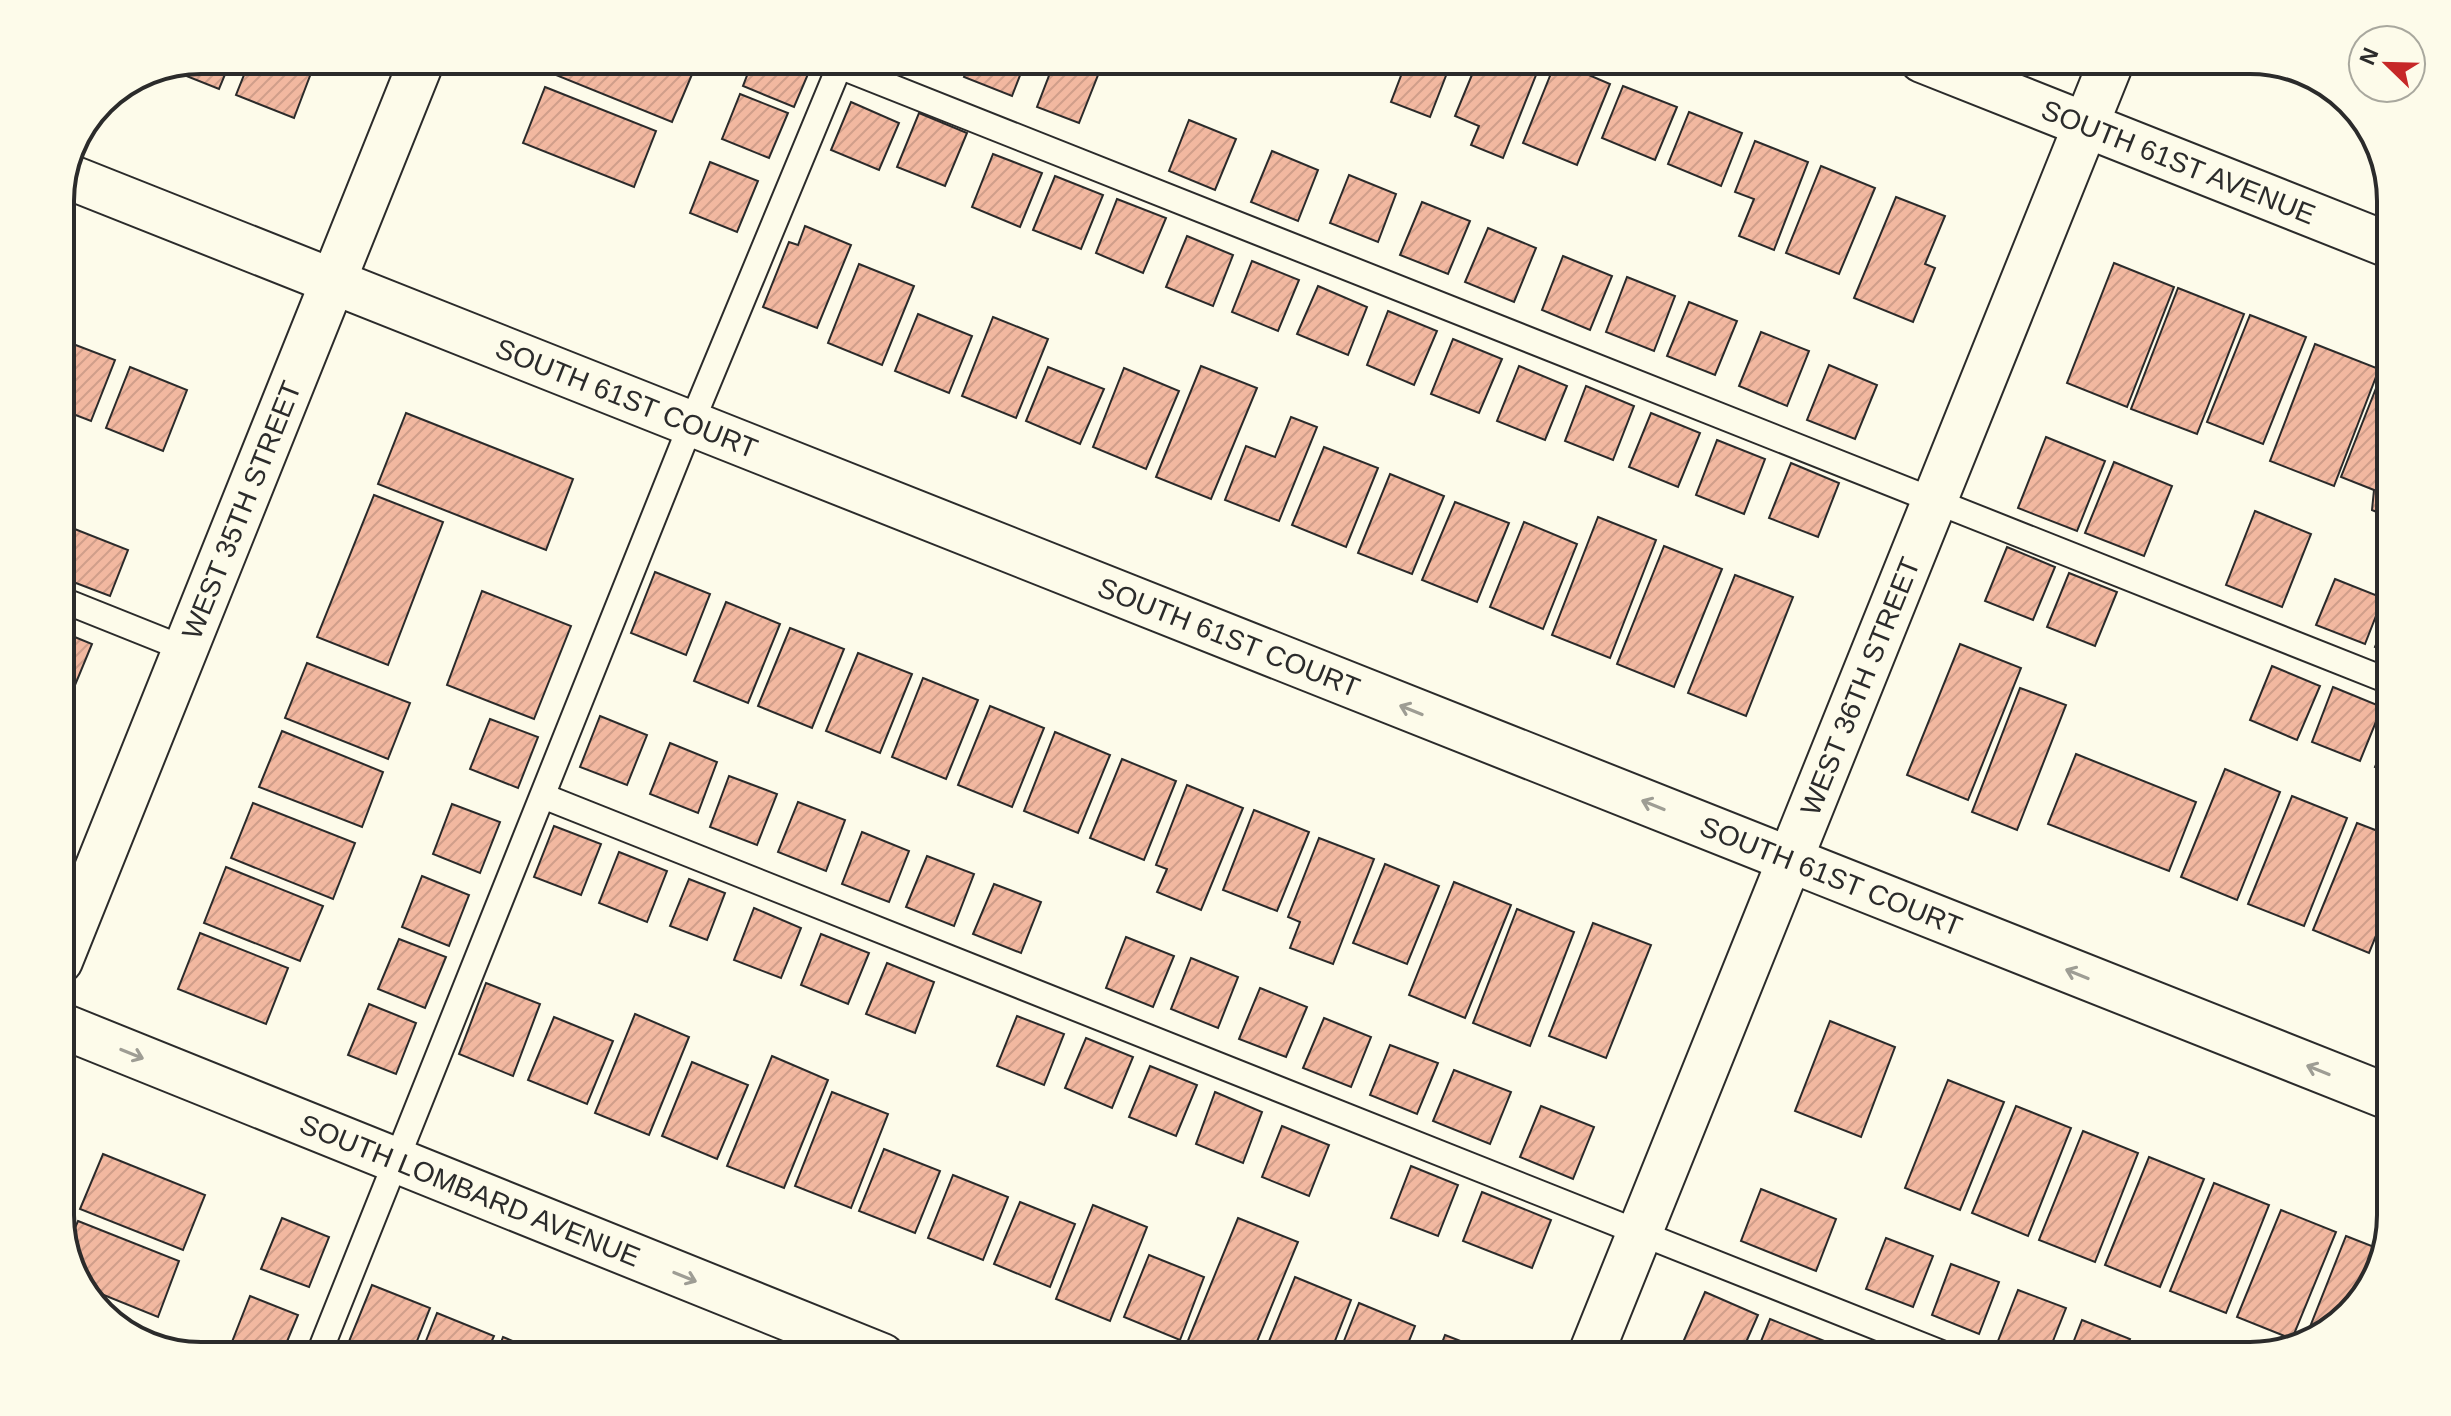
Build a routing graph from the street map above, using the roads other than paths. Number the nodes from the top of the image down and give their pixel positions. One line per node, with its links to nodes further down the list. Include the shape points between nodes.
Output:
1 (416, 74): 9 (street, WEST 35TH STREET)
2 (835, 74): 10 (lane)
3 (868, 74): 11 (lane)
4 (1957, 74): 6 (street, SOUTH 61ST AVENUE)
5 (2106, 74): 6 (street, WEST 36TH STREET)
6 (2085, 125): 8 (street, SOUTH 61ST AVENUE); 11 (street, WEST 36TH STREET)
7 (76, 180): 9 (street, SOUTH 61ST COURT)
8 (2377, 240)
9 (333, 282): 10 (street, SOUTH 61ST COURT); 13 (street, WEST 35TH STREET)
10 (691, 424): 15 (lane); 16 (street, SOUTH 61ST COURT, one-way to 10)
11 (1934, 500): 14 (lane); 16 (street, WEST 36TH STREET)
12 (74, 605): 13 (lane)
13 (185, 649): 17 (street, WEST 35TH STREET)
14 (2377, 676)
15 (543, 796): 20 (lane); 21 (lane)
16 (1790, 860): 19 (street, SOUTH 61ST COURT, one-way to 16); 21 (street, WEST 36TH STREET)
17 (74, 926)
18 (74, 1031): 20 (street, SOUTH LOMBARD AVENUE, one-way to 20)
19 (2377, 1092)
20 (398, 1162): 22 (lane); 23 (street, SOUTH LOMBARD AVENUE, one-way to 23)
21 (1640, 1233): 24 (street, WEST 36TH STREET); 25 (lane)
22 (324, 1342)
23 (847, 1342)
24 (1596, 1342)
25 (1914, 1342)

